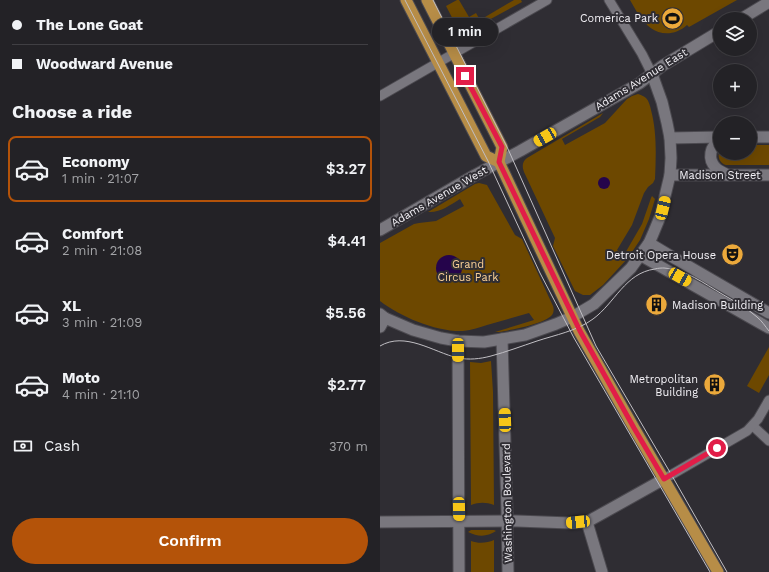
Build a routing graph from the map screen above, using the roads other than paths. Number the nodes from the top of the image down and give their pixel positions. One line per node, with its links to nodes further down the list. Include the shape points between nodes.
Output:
1 (406, 0): 9 (main road)
2 (427, 0): 8 (main road)
3 (547, 0): 8 (street)
4 (609, 0): 10 (street)
5 (769, 2): 6 (street)
6 (753, 12)
7 (713, 35): 10 (street, Adams Avenue East)
8 (454, 54): 9 (street); 17 (main road, via 502,147)
9 (438, 62): 11 (street); 17 (main road, via 486,156)
10 (652, 74): 14 (street, via 662,102); 17 (street, Adams Avenue East)
11 (380, 96)
12 (757, 137): 13 (street)
13 (769, 137)
14 (670, 138): 15 (street); 18 (street)
15 (713, 138)
16 (713, 147): 19 (street, via 710,156 712,163)
17 (499, 162): 21 (street, Adams Avenue West); 25 (main road)
18 (670, 175): 19 (street, Madison Street); 22 (street, via 660,217)
19 (729, 175): 20 (street, Madison Street)
20 (769, 175)
21 (380, 230)
22 (649, 243): 23 (street); 24 (street)
23 (640, 255): 25 (street, via 631,268 594,304); 27 (street)
24 (769, 313)
25 (572, 317): 28 (street, via 525,335); 33 (main road)
26 (382, 320): 29 (street)
27 (769, 328)
28 (502, 339): 29 (street, via 484,342); 34 (street, Washington Boulevard)
29 (458, 341): 36 (street)
30 (769, 400): 31 (street)
31 (753, 426): 32 (street); 33 (street)
32 (769, 441)
33 (664, 479): 37 (street); 41 (main road)
34 (508, 521): 36 (street); 37 (street); 39 (street, Washington Boulevard)
35 (380, 522): 36 (street)
36 (459, 522): 38 (street)
37 (587, 522): 40 (street)
38 (459, 572)
39 (508, 572)
40 (602, 572)
41 (718, 572)

